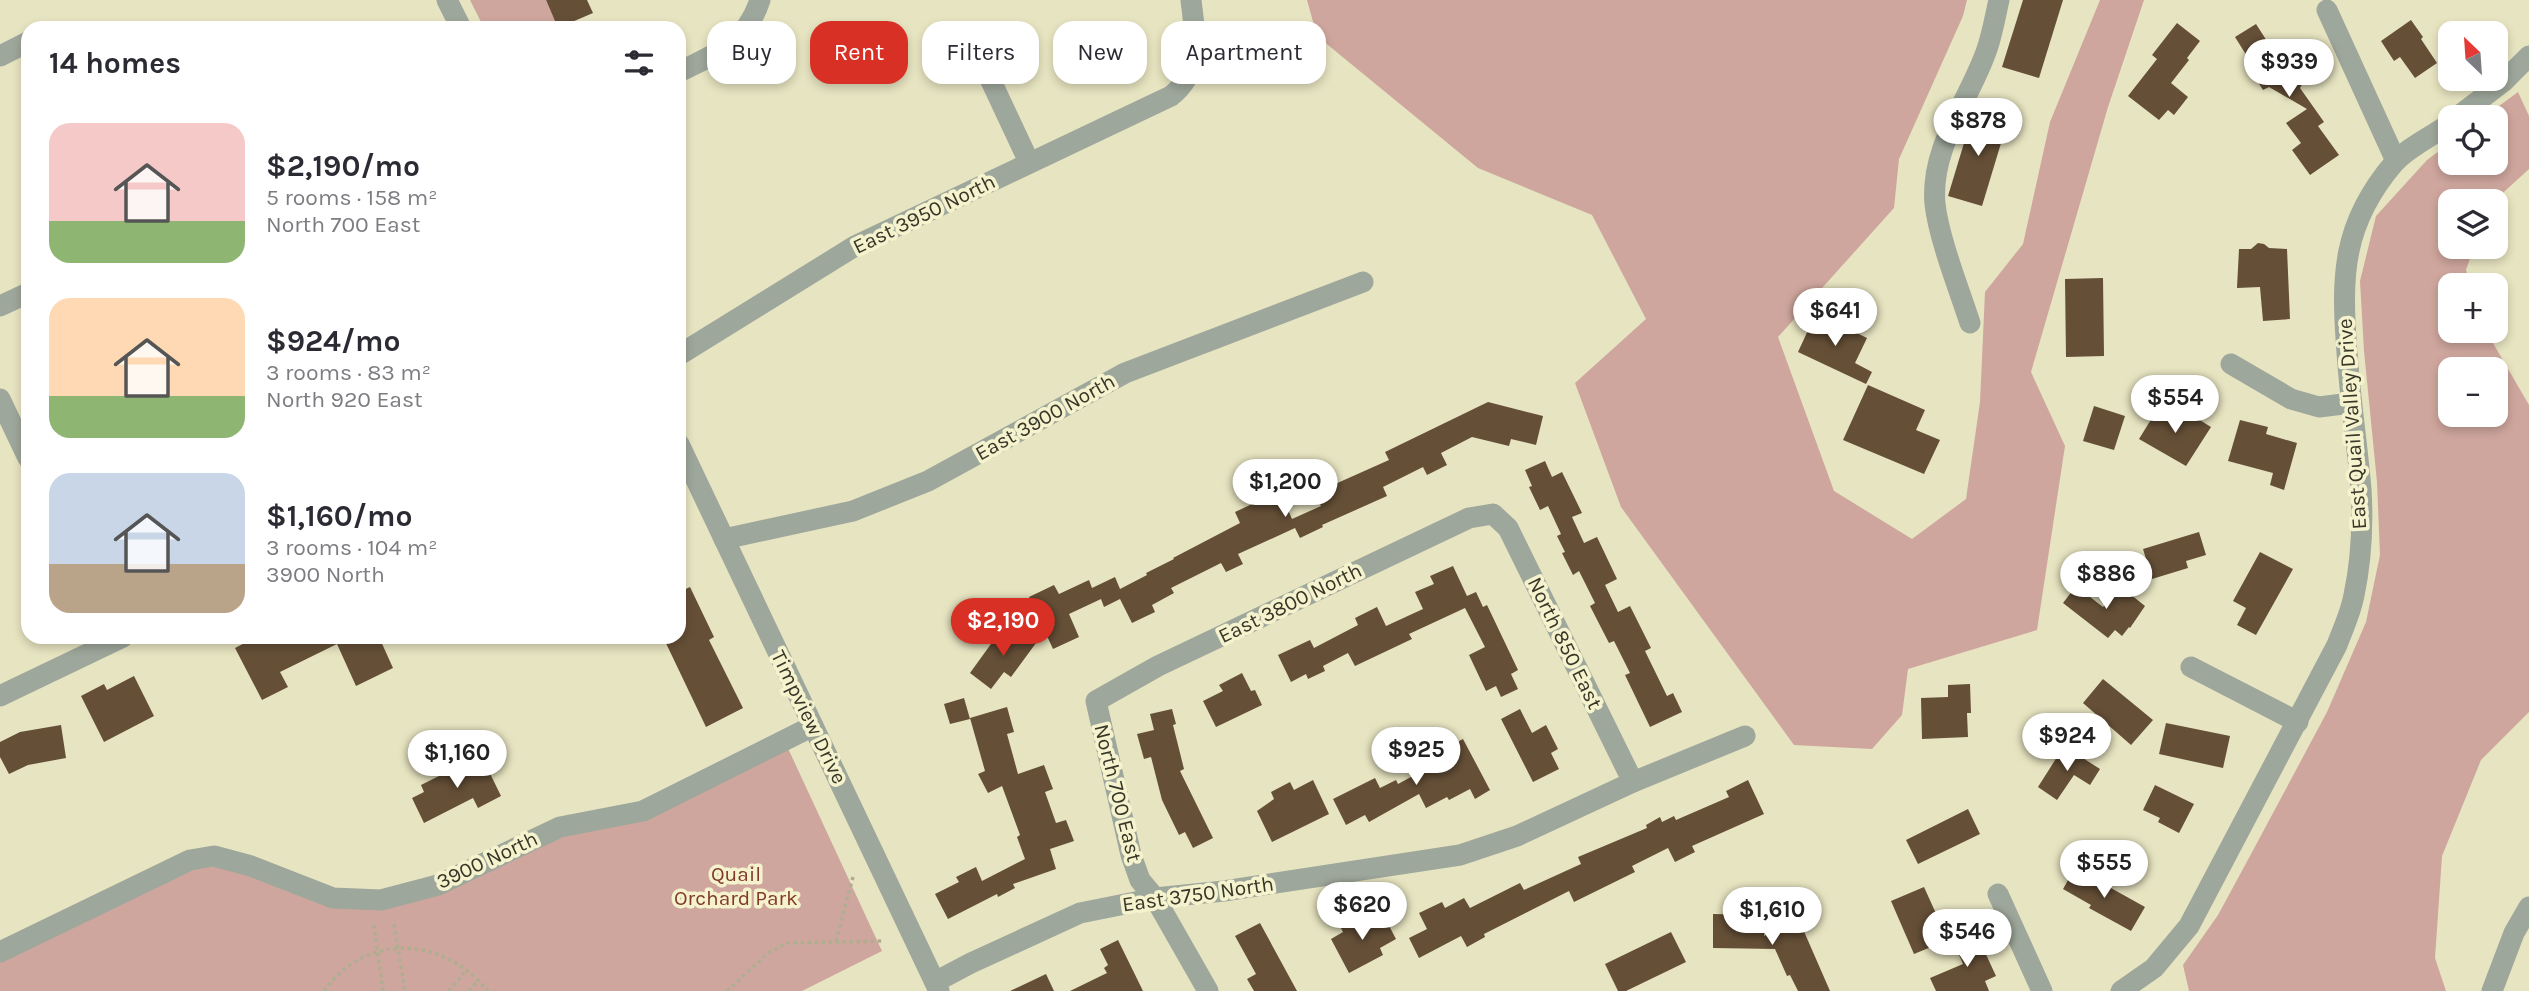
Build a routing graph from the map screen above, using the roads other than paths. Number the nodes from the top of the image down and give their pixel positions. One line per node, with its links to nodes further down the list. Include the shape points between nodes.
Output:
1 (447, 0): 6 (street)
2 (760, 0): 10 (street, via 738,39)
3 (1191, 0): 15 (street, East 3950 North, via 1196,54 1179,90)
4 (1999, 0): 19 (street, via 1986,52 1950,130 1936,174 1935,205)
5 (2327, 9): 14 (street)
6 (458, 21)
7 (21, 46): 8 (street)
8 (0, 56)
9 (2529, 56): 12 (street)
10 (686, 68)
11 (992, 84): 15 (street)
12 (2473, 105)
13 (2438, 131): 14 (street, East Quail Valley Drive)
14 (2396, 160): 23 (street, East Quail Valley Drive, via 2358,218 2344,271)
15 (1029, 162): 20 (street, East 3950 North, via 855,246)
16 (1363, 282): 27 (street, East 3900 North, via 1125,373 916,486 853,511)
17 (21, 296): 18 (street)
18 (0, 306)
19 (1970, 323)
20 (686, 351)
21 (2231, 364): 23 (street, via 2291,399 2319,407)
22 (0, 399): 24 (street)
23 (2351, 403): 32 (street, East Quail Valley Drive, via 2361,491 2354,596 2337,645)
24 (21, 443)
25 (686, 459): 27 (street, Timpview Drive)
26 (1488, 515): 31 (street, East 3800 North, via 1469,518 1158,666); 35 (street, North 850 East, via 1493,514 1508,528)
27 (724, 539): 33 (street, Timpview Drive)
28 (107, 644): 30 (street)
29 (2191, 667): 32 (street)
30 (0, 696)
31 (1096, 701): 37 (street, North 700 East, via 1131,855 1140,880)
32 (2298, 722): 43 (street, East Quail Valley Drive, via 2189,926 2154,968)
33 (813, 726): 39 (street, 3900 North, via 643,811 560,827 439,885 381,900 332,898 214,856 190,860); 40 (street, Timpview Drive)
34 (1745, 736): 35 (street, East 3750 North)
35 (1633, 782): 37 (street, East 3750 North, via 1517,836 1460,855)
36 (1998, 894): 42 (street)
37 (1155, 898): 40 (street, East 3750 North, via 1080,913 971,963); 41 (street, North 700 East)
38 (2529, 907): 44 (street)
39 (0, 953)
40 (937, 987)
41 (1208, 991)
42 (2042, 991)
43 (2121, 991)
44 (2492, 991)

